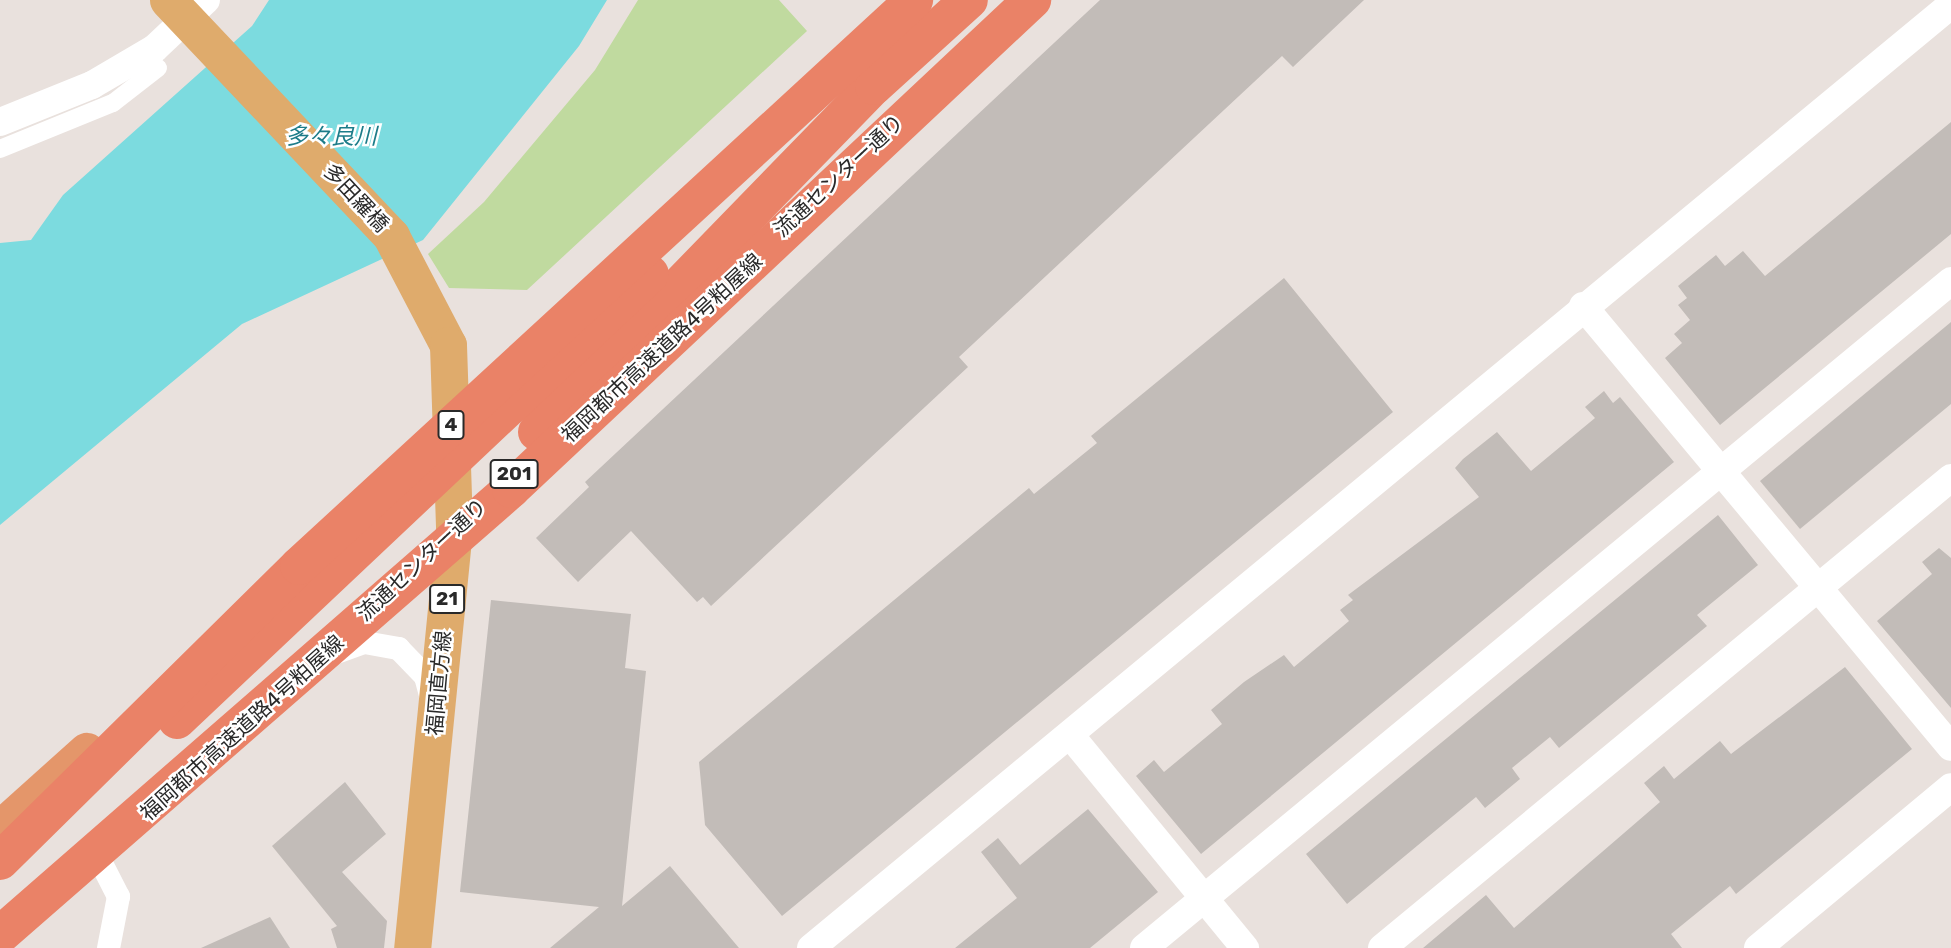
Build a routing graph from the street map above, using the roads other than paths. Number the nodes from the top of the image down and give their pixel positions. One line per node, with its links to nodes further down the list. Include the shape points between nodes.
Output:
1 (893, 0): 14 (highway)
2 (906, 0): 25 (highway, via 600,325 198,703)
3 (914, 0): 25 (highway, 4, via 299,566)
4 (969, 0): 19 (highway, via 720,244)
5 (1029, 0): 17 (highway, 流通センター通り / 201); 19 (highway, 福岡都市高速道路4号粕屋線, via 512,489)
6 (1951, 5): 13 (street)
7 (187, 7): 9 (street, via 155,48 93,85); 11 (main road, 多田羅橋 / 21, via 217,48 391,236)
8 (158, 68): 10 (street, via 113,103)
9 (0, 122)
10 (0, 149)
11 (405, 259): 14 (main road, 福岡直方線 / 21, via 448,345)
12 (1951, 281): 15 (street)
13 (1583, 306): 15 (street); 22 (street)
14 (452, 412): 17 (main road, 福岡直方線 / 21); 25 (highway)
15 (1720, 473): 18 (street); 27 (street)
16 (1951, 478): 18 (street)
17 (454, 528): 20 (highway, 流通センター通り / 201); 21 (main road, 福岡直方線 / 21)
18 (1818, 588): 23 (street); 36 (street)
19 (365, 619): 28 (highway, 福岡都市高速道路4号粕屋線)
20 (267, 706): 21 (street, via 342,648 365,642 398,648 425,676); 26 (highway, 流通センター通り / 201)
21 (436, 719): 32 (main road, 福岡直方線 / 21)
22 (1070, 735): 27 (street); 33 (street)
23 (1951, 747)
24 (1949, 792): 30 (street)
25 (3, 848)
26 (98, 857): 29 (highway, 流通センター通り / 201); 31 (street, via 118,896)
27 (1204, 898): 34 (street); 35 (street)
28 (0, 935)
29 (0, 946)
30 (1760, 947)
31 (108, 948)
32 (412, 948)
33 (811, 948)
34 (1144, 948)
35 (1245, 948)
36 (1382, 948)

